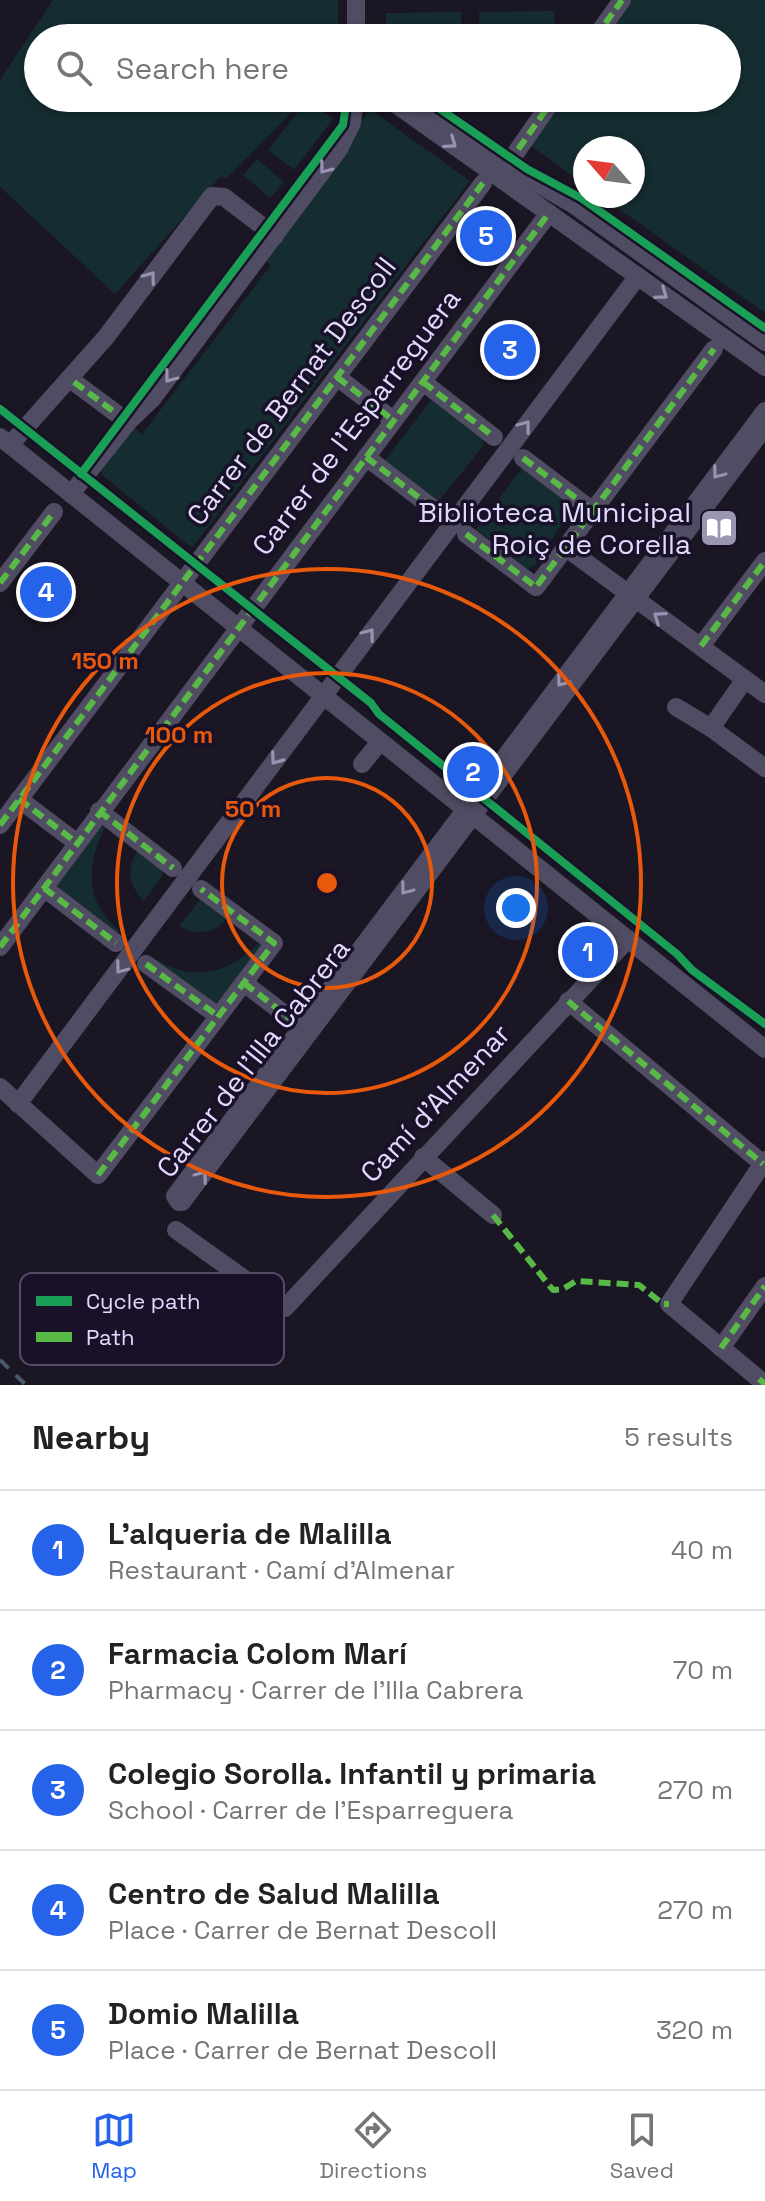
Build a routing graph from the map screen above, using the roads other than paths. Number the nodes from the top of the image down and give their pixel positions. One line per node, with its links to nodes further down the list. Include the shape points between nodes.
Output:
1 (356, 0): 3 (street)
2 (622, 0): 4 (street)
3 (356, 24)
4 (605, 24)
5 (353, 112): 12 (street, one-way to 12, via 339,149)
6 (407, 112): 11 (street, one-way to 11)
7 (433, 112): 9 (street)
8 (544, 112): 9 (street)
9 (508, 164): 14 (street)
10 (483, 183): 17 (street, Carrer de Bernat Descoll)
11 (549, 213): 13 (street); 19 (street, Carrer de l'Esparreguera)
12 (275, 236): 18 (street, one-way to 12, via 212,196 224,197); 28 (street, one-way to 28, via 152,399)
13 (638, 276): 16 (street, one-way to 16); 42 (street, one-way to 13)
14 (765, 342)
15 (714, 349): 29 (street)
16 (765, 367)
17 (337, 377): 22 (street); 36 (street, Carrer de Bernat Descoll)
18 (70, 381): 21 (street); 25 (street)
19 (423, 382): 22 (street, Carrer de l'Esparreguera); 24 (street)
20 (765, 411): 37 (street, Carrer de l'Illa Cabrera, one-way to 37)
21 (117, 414)
22 (393, 420): 26 (street, Carrer de l'Esparreguera)
23 (765, 427): 37 (street, Carrer de l'Illa Cabrera)
24 (494, 437)
25 (5, 441): 28 (street)
26 (366, 457): 31 (street); 38 (street, Carrer de l'Esparreguera)
27 (523, 458): 29 (street)
28 (71, 494): 36 (street)
29 (593, 511): 33 (street)
30 (54, 512): 35 (street)
31 (438, 512)
32 (466, 534): 33 (street, via 536,587)
33 (565, 547): 37 (street)
34 (765, 561): 39 (street)
35 (0, 583)
36 (182, 583): 38 (street); 48 (street, Carrer de Bernat Descoll)
37 (631, 597): 39 (street, one-way to 37); 50 (street, Carrer de l'Illa Cabrera)
38 (238, 628): 42 (street); 49 (street, Carrer de l'Esparreguera)
39 (701, 646): 40 (street)
40 (745, 679): 41 (street); 44 (street)
41 (765, 694)
42 (322, 696): 45 (street); 66 (street, one-way to 66)
43 (676, 707): 44 (street)
44 (711, 728): 47 (street)
45 (379, 743): 46 (street); 50 (street)
46 (362, 764)
47 (765, 768)
48 (19, 799): 51 (street, Carrer de Bernat Descoll); 52 (street)
49 (99, 811): 52 (street, Carrer de l'Esparreguera); 53 (street)
50 (469, 813): 50 (street, Carrer de l'Illa Cabrera, one-way to 50, via 175,1196 179,1202 182,1202); 56 (street)
51 (0, 825)
52 (77, 843): 54 (street, Carrer de l'Esparreguera)
53 (173, 868)
54 (44, 888): 57 (street); 58 (street, Carrer de l'Esparreguera)
55 (201, 889): 60 (street, via 274,943)
56 (628, 939): 61 (street, Camí d'Almenar); 64 (street)
57 (116, 943)
58 (0, 947)
59 (146, 964): 62 (street)
60 (244, 983): 62 (street); 63 (street)
61 (568, 1001): 67 (street, Camí d'Almenar); 68 (street)
62 (218, 1016): 66 (street, via 98,1175)
63 (291, 1019)
64 (765, 1049)
65 (0, 1087): 66 (street)
66 (18, 1104)
67 (423, 1157): 69 (street); 73 (street, Camí d'Almenar)
68 (764, 1162): 74 (street, via 669,1304)
69 (493, 1215)
70 (176, 1230): 71 (street, Camí d'Almenar)
71 (236, 1273)
72 (765, 1286): 74 (street)
73 (284, 1307)
74 (721, 1348): 75 (street)
75 (759, 1379)

